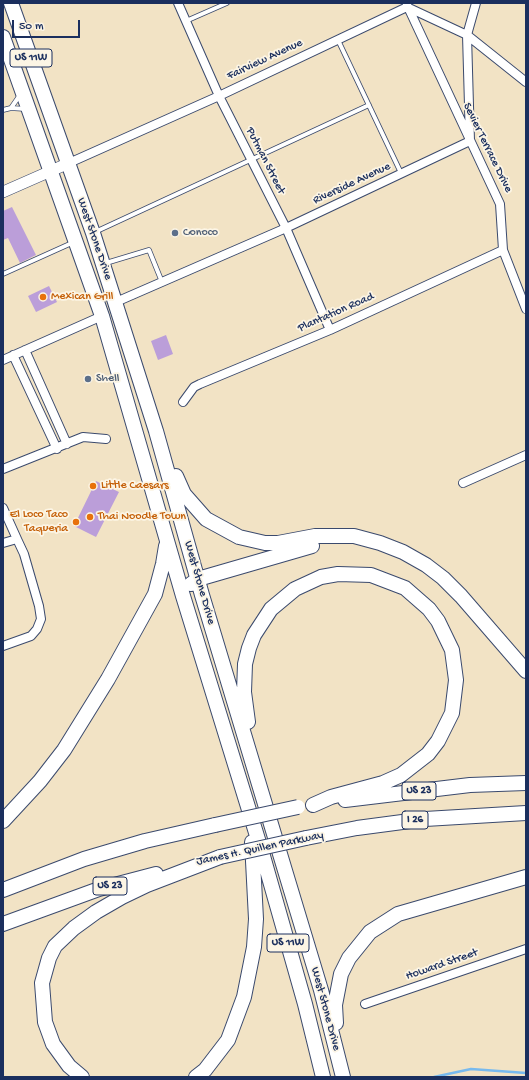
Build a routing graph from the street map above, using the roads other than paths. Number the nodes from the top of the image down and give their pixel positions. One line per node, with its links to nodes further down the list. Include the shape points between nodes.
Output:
1 (11, 3): 19 (highway, West Stone Drive / US 11W)
2 (178, 3): 6 (street, Putman Street)
3 (227, 3): 6 (lane)
4 (476, 3): 7 (street)
5 (406, 5): 7 (street); 9 (street, Fairview Avenue); 17 (street, Sevier Terrace Drive)
6 (186, 22): 12 (street, Putman Street)
7 (467, 35): 10 (street); 17 (street)
8 (3, 37): 11 (highway, West Stone Drive / US 11W)
9 (338, 40): 12 (street, Fairview Avenue); 13 (lane)
10 (526, 82)
11 (23, 91): 14 (lane); 16 (highway, West Stone Drive / US 11W)
12 (219, 96): 18 (street, Putman Street); 19 (street, Fairview Avenue)
13 (369, 105): 18 (lane); 21 (lane)
14 (11, 108): 15 (lane); 16 (lane)
15 (3, 110)
16 (30, 110): 20 (highway, West Stone Drive / US 11W)
17 (470, 141): 21 (street, Riverside Avenue); 26 (street, Sevier Terrace Drive, via 500,204)
18 (251, 159): 23 (street, Putman Street); 24 (lane)
19 (69, 163): 20 (street, Fairview Avenue); 24 (highway, West Stone Drive / US 11W)
20 (52, 170): 22 (street, Fairview Avenue); 25 (highway, West Stone Drive / US 11W)
21 (401, 173): 23 (street, Riverside Avenue)
22 (3, 192)
23 (286, 228): 29 (street, Riverside Avenue); 33 (street, Putman Street)
24 (93, 233): 27 (highway, West Stone Drive / US 11W)
25 (76, 241): 28 (lane); 30 (highway, via 89,254 104,296); 32 (highway, West Stone Drive / US 11W)
26 (503, 250): 31 (street, Sevier Terrace Drive); 33 (street, Plantation Road)
27 (103, 264): 29 (lane, via 149,250); 30 (highway, West Stone Drive / US 11W)
28 (3, 274)
29 (162, 282): 30 (street, Riverside Avenue)
30 (116, 302): 38 (highway, West Stone Drive / US 11W)
31 (526, 309)
32 (102, 316): 34 (street); 38 (highway, via 109,318 115,325 139,401); 48 (highway, West Stone Drive / US 11W)
33 (330, 330): 37 (street, Plantation Road, via 200,384)
34 (25, 350): 35 (street); 41 (street)
35 (13, 355): 36 (street); 42 (street)
36 (3, 360)
37 (183, 402)
38 (149, 412): 39 (highway, West Stone Drive / US 11W)
39 (156, 431): 50 (highway, via 184,494 206,519 229,533 265,543 338,535 354,536); 51 (highway, West Stone Drive / US 11W)
40 (106, 440): 41 (street, via 83,437)
41 (67, 444): 42 (street)
42 (57, 449): 44 (street)
43 (526, 455): 45 (street)
44 (3, 469)
45 (463, 483)
46 (3, 508): 47 (street)
47 (17, 539): 49 (street); 53 (street, via 24,554 41,619 31,636)
48 (166, 540): 52 (highway, West Stone Drive / US 11W); 60 (highway, via 164,564 154,594 108,680 64,750)
49 (3, 543)
50 (380, 543): 51 (highway, via 324,544); 54 (highway, via 409,556 443,578)
51 (198, 579): 52 (highway); 56 (highway, West Stone Drive / US 11W)
52 (183, 596): 58 (highway, West Stone Drive / US 11W)
53 (3, 646)
54 (526, 671)
55 (526, 783): 57 (highway, US 23, via 470,785)
56 (262, 792): 57 (highway, via 244,692 245,664 254,635 270,609 306,583 338,574 371,575 405,588 429,609 438,621 452,650 455,664 452,713 438,741 428,754 412,767 382,782); 70 (highway, West Stone Drive / US 11W, via 321,990)
57 (313, 805): 63 (highway, US 23, bridge, via 145,841 84,859)
58 (248, 810): 68 (highway, via 254,862 256,920 249,974 228,1040); 69 (highway, West Stone Drive / US 11W, via 303,996)
59 (526, 812): 61 (highway, James H. Quillen Parkway / I 26, bridge, via 425,819 357,828)
60 (3, 822)
61 (220, 857): 64 (highway, James H. Quillen Parkway / US 23, via 99,889); 67 (highway, via 122,897 74,928 55,946 42,983 45,1022 53,1044 69,1066)
62 (526, 877): 70 (highway, via 398,914 376,927 359,944 342,974 335,1005)
63 (3, 890)
64 (3, 924)
65 (526, 949): 66 (street, Howard Street)
66 (365, 1004)
67 (82, 1077)
68 (196, 1077)
69 (323, 1077)
70 (343, 1077)

